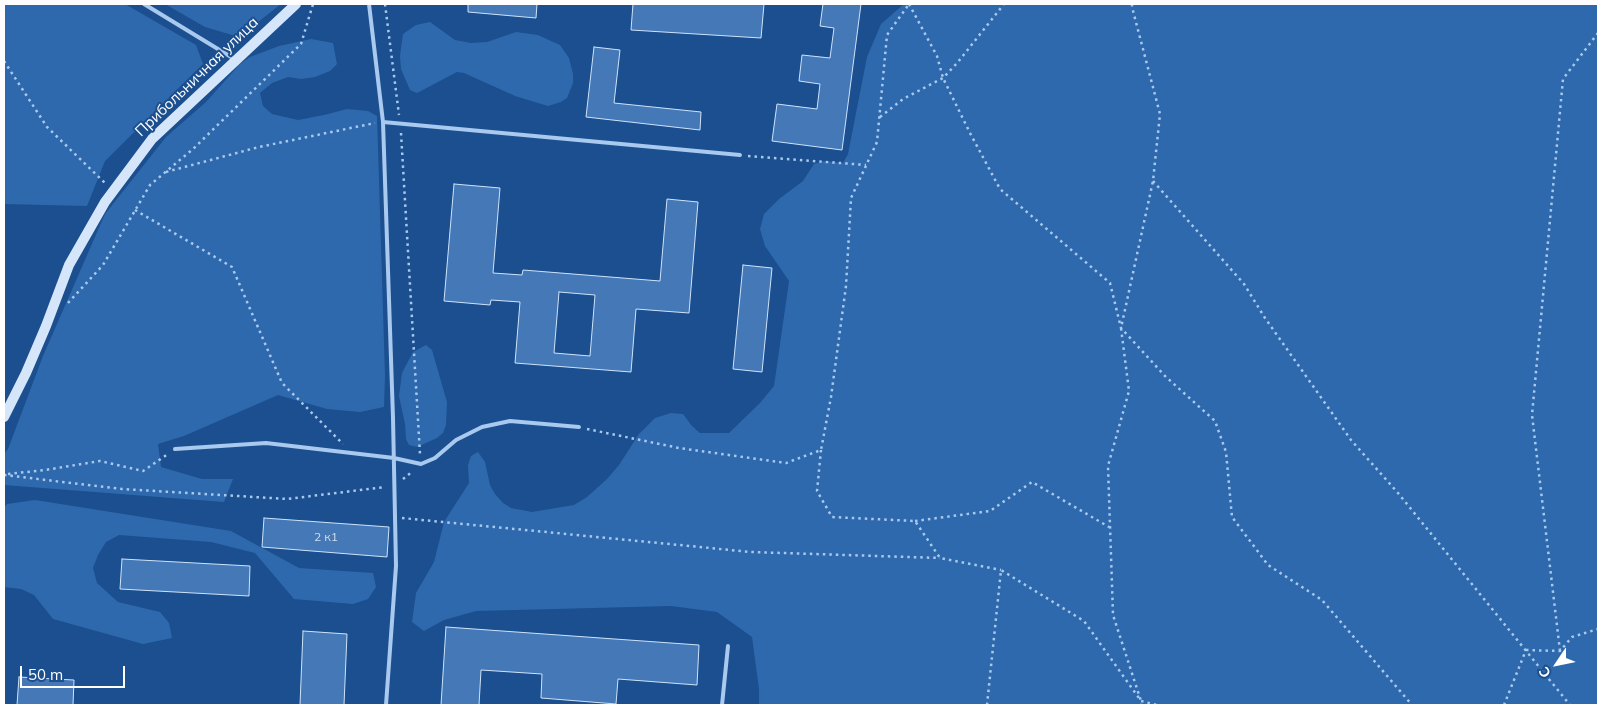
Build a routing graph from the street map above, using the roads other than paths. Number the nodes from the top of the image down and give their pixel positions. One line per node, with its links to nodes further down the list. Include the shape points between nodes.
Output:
1 (144, 4): 4 (lane)
2 (296, 4): 4 (street, Прибольничная улица)
3 (369, 4): 5 (lane)
4 (236, 60): 7 (street, Прибольничная улица, via 152,140 106,202 69,265 40,342)
5 (383, 122): 6 (lane); 10 (lane)
6 (740, 155)
7 (4, 417)
8 (579, 427): 10 (lane, via 510,421 482,427 421,464)
9 (175, 449): 10 (lane, via 266,443)
10 (394, 458): 12 (lane, via 396,566)
11 (728, 646): 13 (lane)
12 (386, 705)
13 (722, 705)

